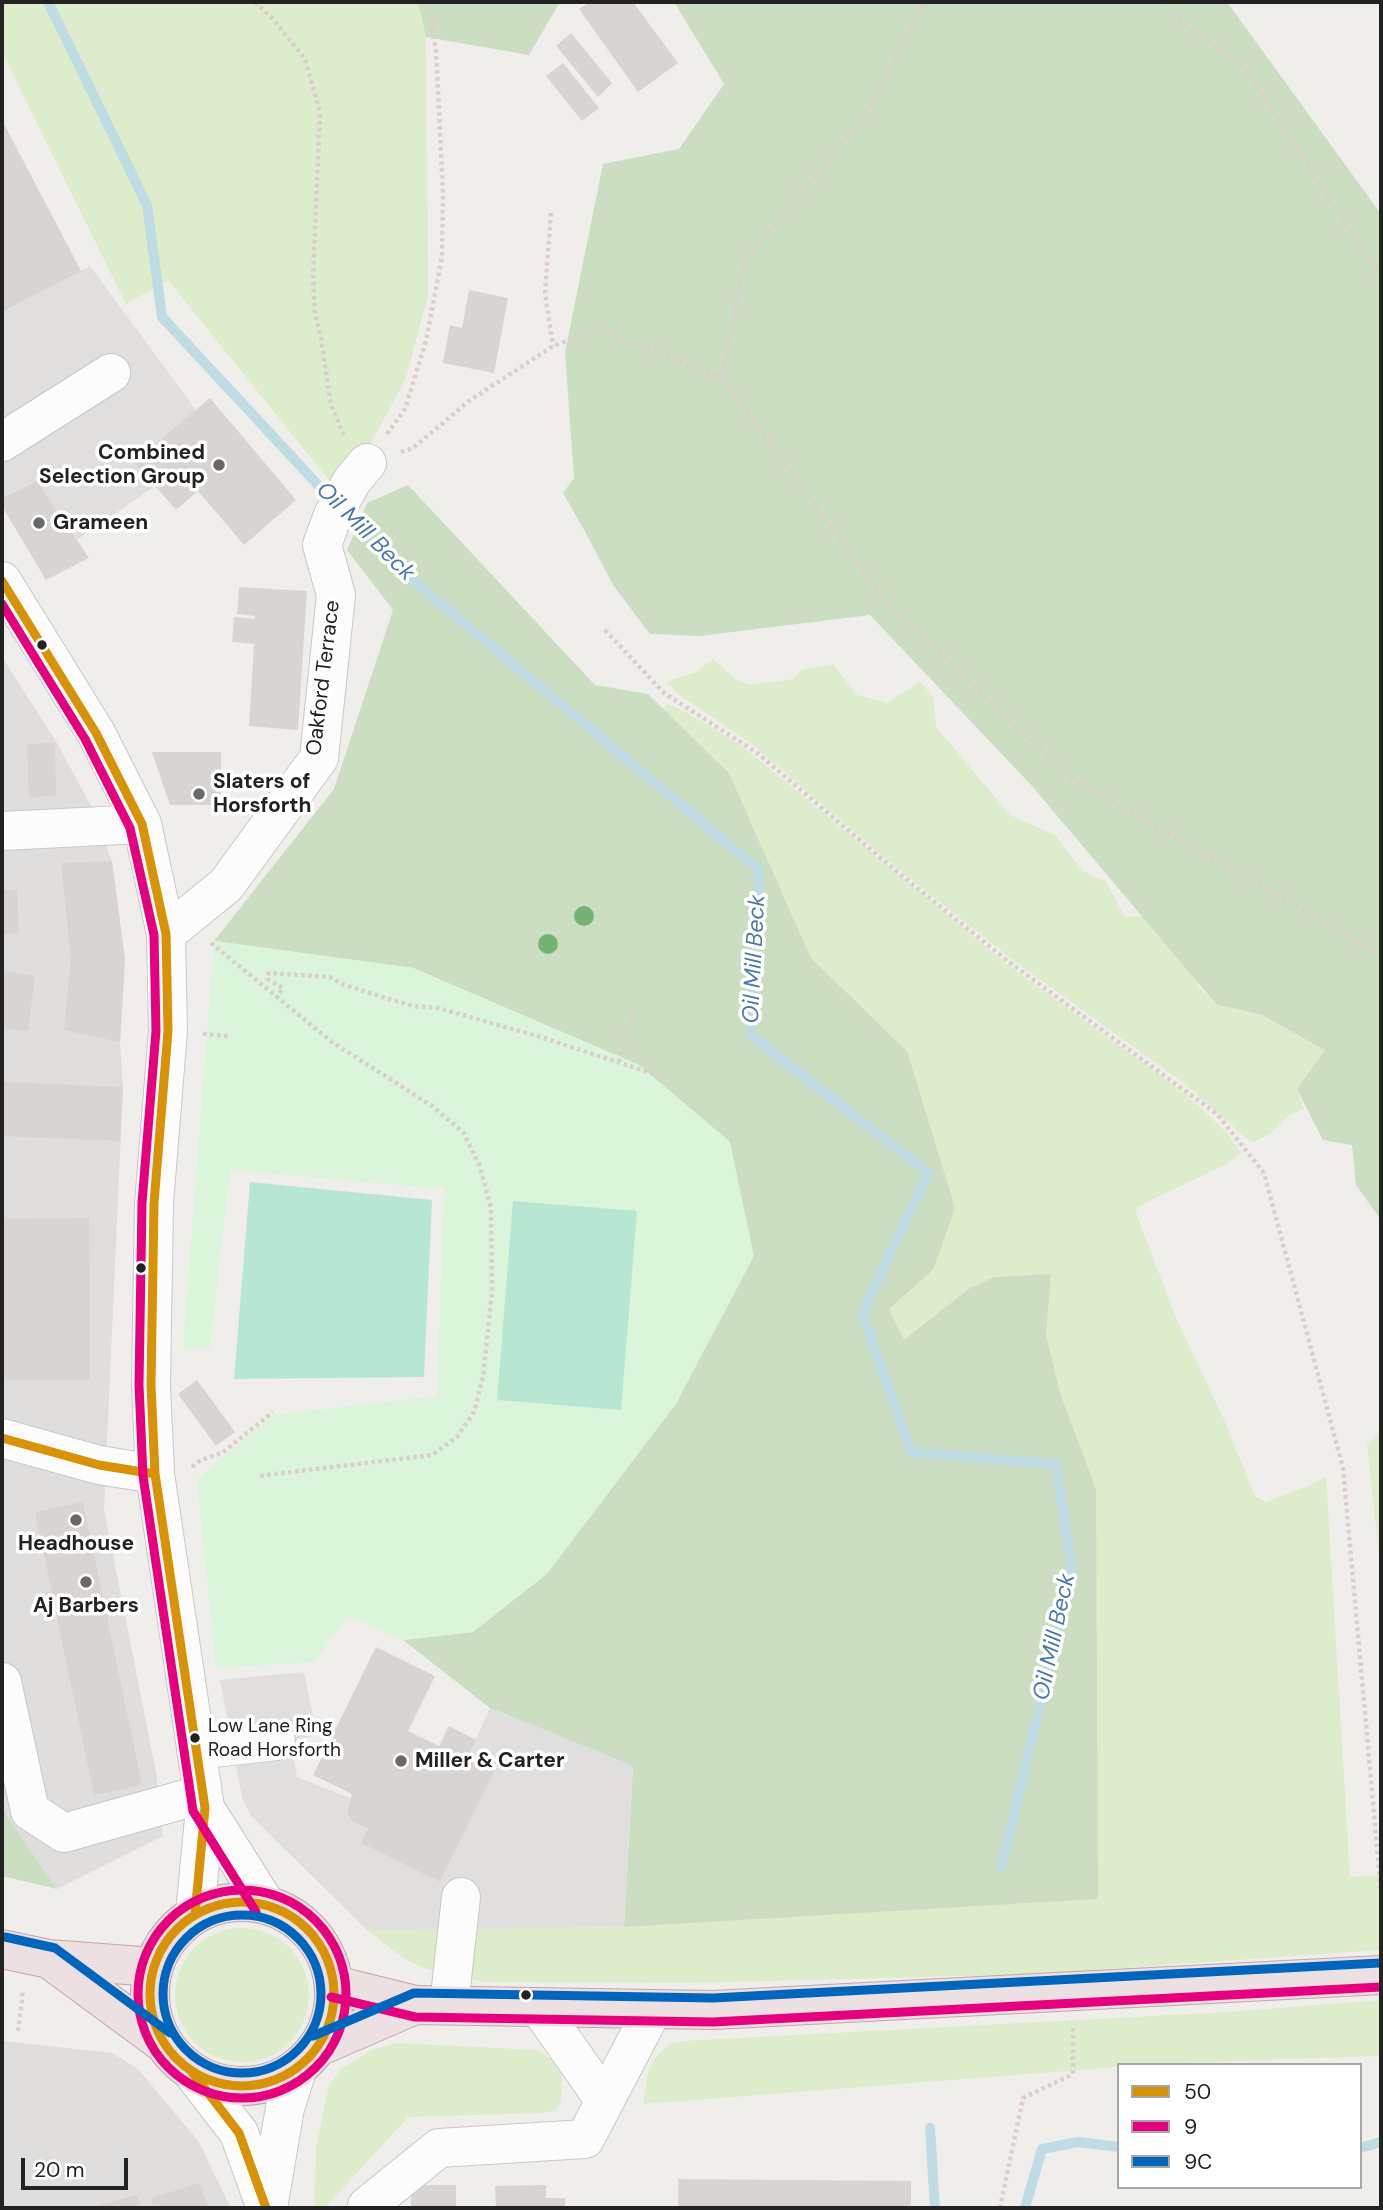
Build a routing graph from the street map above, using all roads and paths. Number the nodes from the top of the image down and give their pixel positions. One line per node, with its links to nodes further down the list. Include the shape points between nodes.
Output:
1 (255, 2): 11 (path, via 305,59 320,112 315,314 331,405)
2 (428, 2): 11 (path, via 436,51 442,257 426,341 405,409)
3 (925, 2): 9 (path, via 865,116 746,260)
4 (1167, 2): 6 (path, via 1178,19 1245,68)
5 (551, 213): 7 (path, via 545,293)
6 (1381, 278)
7 (553, 346): 9 (path, via 598,329); 11 (path, via 469,401 413,449)
8 (111, 373): 10 (street)
9 (722, 378): 17 (path, via 884,600 1073,780)
10 (2, 442)
11 (360, 472): 16 (street, Oakford Terrace, via 333,515 322,545 336,595 319,758)
12 (2, 581): 14 (street, via 96,733)
13 (605, 630): 30 (path, via 664,693 756,751 1009,962 1217,1114 1264,1173 1343,1468)
14 (142, 824): 15 (street); 16 (street)
15 (2, 831)
16 (184, 935): 18 (path); 24 (street, via 168,1031 154,1203 151,1385)
17 (1381, 956)
18 (276, 999): 20 (path, via 283,988 267,979 269,973 330,977 413,1006 438,1008); 25 (path, via 463,1132 479,1164 491,1208 492,1292 480,1389 474,1412 457,1437 432,1455)
19 (638, 1017): 20 (path, via 632,1015)
20 (619, 1062): 21 (path)
21 (660, 1076)
22 (273, 1412): 24 (path, via 222,1453 201,1460 186,1473)
23 (2, 1438): 24 (street, via 99,1465)
24 (155, 1474): 28 (street)
25 (258, 1476)
26 (2, 1682): 29 (street, via 30,1811 64,1833)
27 (276, 1741): 28 (street)
28 (196, 1751): 29 (street)
29 (204, 1801): 32 (street); 33 (street)
30 (1381, 1892)
31 (461, 1897): 40 (street)
32 (267, 1905): 33 (highway, via 226,1903); 38 (highway, via 295,1919 323,1950)
33 (195, 1914): 36 (highway, via 165,1941)
34 (2, 1949): 35 (highway)
35 (49, 1959): 36 (highway); 43 (highway)
36 (153, 1967): 43 (highway, via 151,2014)
37 (1381, 1975): 39 (highway)
38 (334, 1986): 40 (highway); 44 (highway, via 332,2017)
39 (1073, 1991): 42 (highway); 49 (path, via 1073,2074 1023,2098)
40 (432, 2005): 41 (highway); 44 (highway)
41 (539, 2007): 42 (highway); 46 (street)
42 (653, 2009): 46 (street)
43 (163, 2043): 45 (highway)
44 (308, 2057): 45 (highway, via 281,2078 250,2087 217,2084); 47 (street, via 285,2108)
45 (191, 2072): 47 (street, via 239,2133)
46 (605, 2101): 48 (street, via 585,2139 439,2148)
47 (267, 2208)
48 (367, 2208)
49 (1000, 2208)

